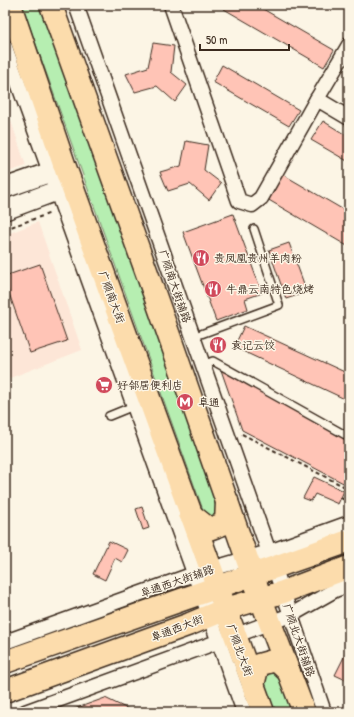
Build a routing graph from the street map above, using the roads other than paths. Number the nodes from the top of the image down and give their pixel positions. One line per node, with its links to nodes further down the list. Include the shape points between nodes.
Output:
1 (76, 5): 13 (street, 广顺南大街辅路)
2 (171, 5): 7 (street, via 239,201 252,205 260,198)
3 (51, 6): 18 (main road)
4 (15, 10): 9 (main road, 广顺南大街)
5 (349, 45): 7 (street)
6 (5, 47): 9 (street)
7 (317, 99): 8 (street)
8 (349, 118)
9 (61, 184): 10 (main road); 11 (main road); 15 (main road, 广顺南大街)
10 (5, 188)
11 (5, 210)
12 (254, 229): 13 (lane, via 279,305)
13 (193, 337): 14 (street, 广顺南大街辅路)
14 (203, 365): 17 (lane, via 213,361); 22 (street, 广顺南大街辅路)
15 (142, 403): 16 (lane); 19 (main road, 广顺南大街); 25 (street)
16 (108, 416)
17 (349, 437)
18 (228, 501): 19 (main road, via 226,523 209,529); 23 (main road)
19 (190, 514): 25 (main road, 广顺南大街)
20 (349, 524): 22 (street)
21 (349, 541): 22 (main road)
22 (272, 560): 23 (main road); 27 (street, 广顺北大街辅路)
23 (251, 567): 25 (main road); 28 (main road)
24 (349, 567): 27 (main road, 阜通西大街)
25 (206, 581): 29 (main road, 广顺北大街); 33 (street, 阜通西大街辅路); 34 (main road)
26 (349, 585): 30 (street)
27 (283, 592): 28 (main road, 阜通西大街); 30 (street, 广顺北大街辅路)
28 (262, 599): 29 (main road, 阜通西大街); 31 (main road)
29 (218, 613): 32 (main road, 广顺北大街); 37 (main road, 阜通西大街)
30 (291, 615): 31 (street); 42 (street, 广顺北大街辅路)
31 (270, 622): 32 (street); 35 (main road)
32 (227, 638): 36 (main road, 广顺北大街); 38 (street); 39 (street)
33 (5, 642)
34 (5, 662)
35 (289, 672): 36 (main road, via 276,660 258,665); 41 (main road)
36 (253, 685): 40 (main road, 广顺北大街)
37 (5, 691)
38 (25, 712)
39 (244, 712)
40 (263, 712)
41 (304, 712)
42 (324, 712)

